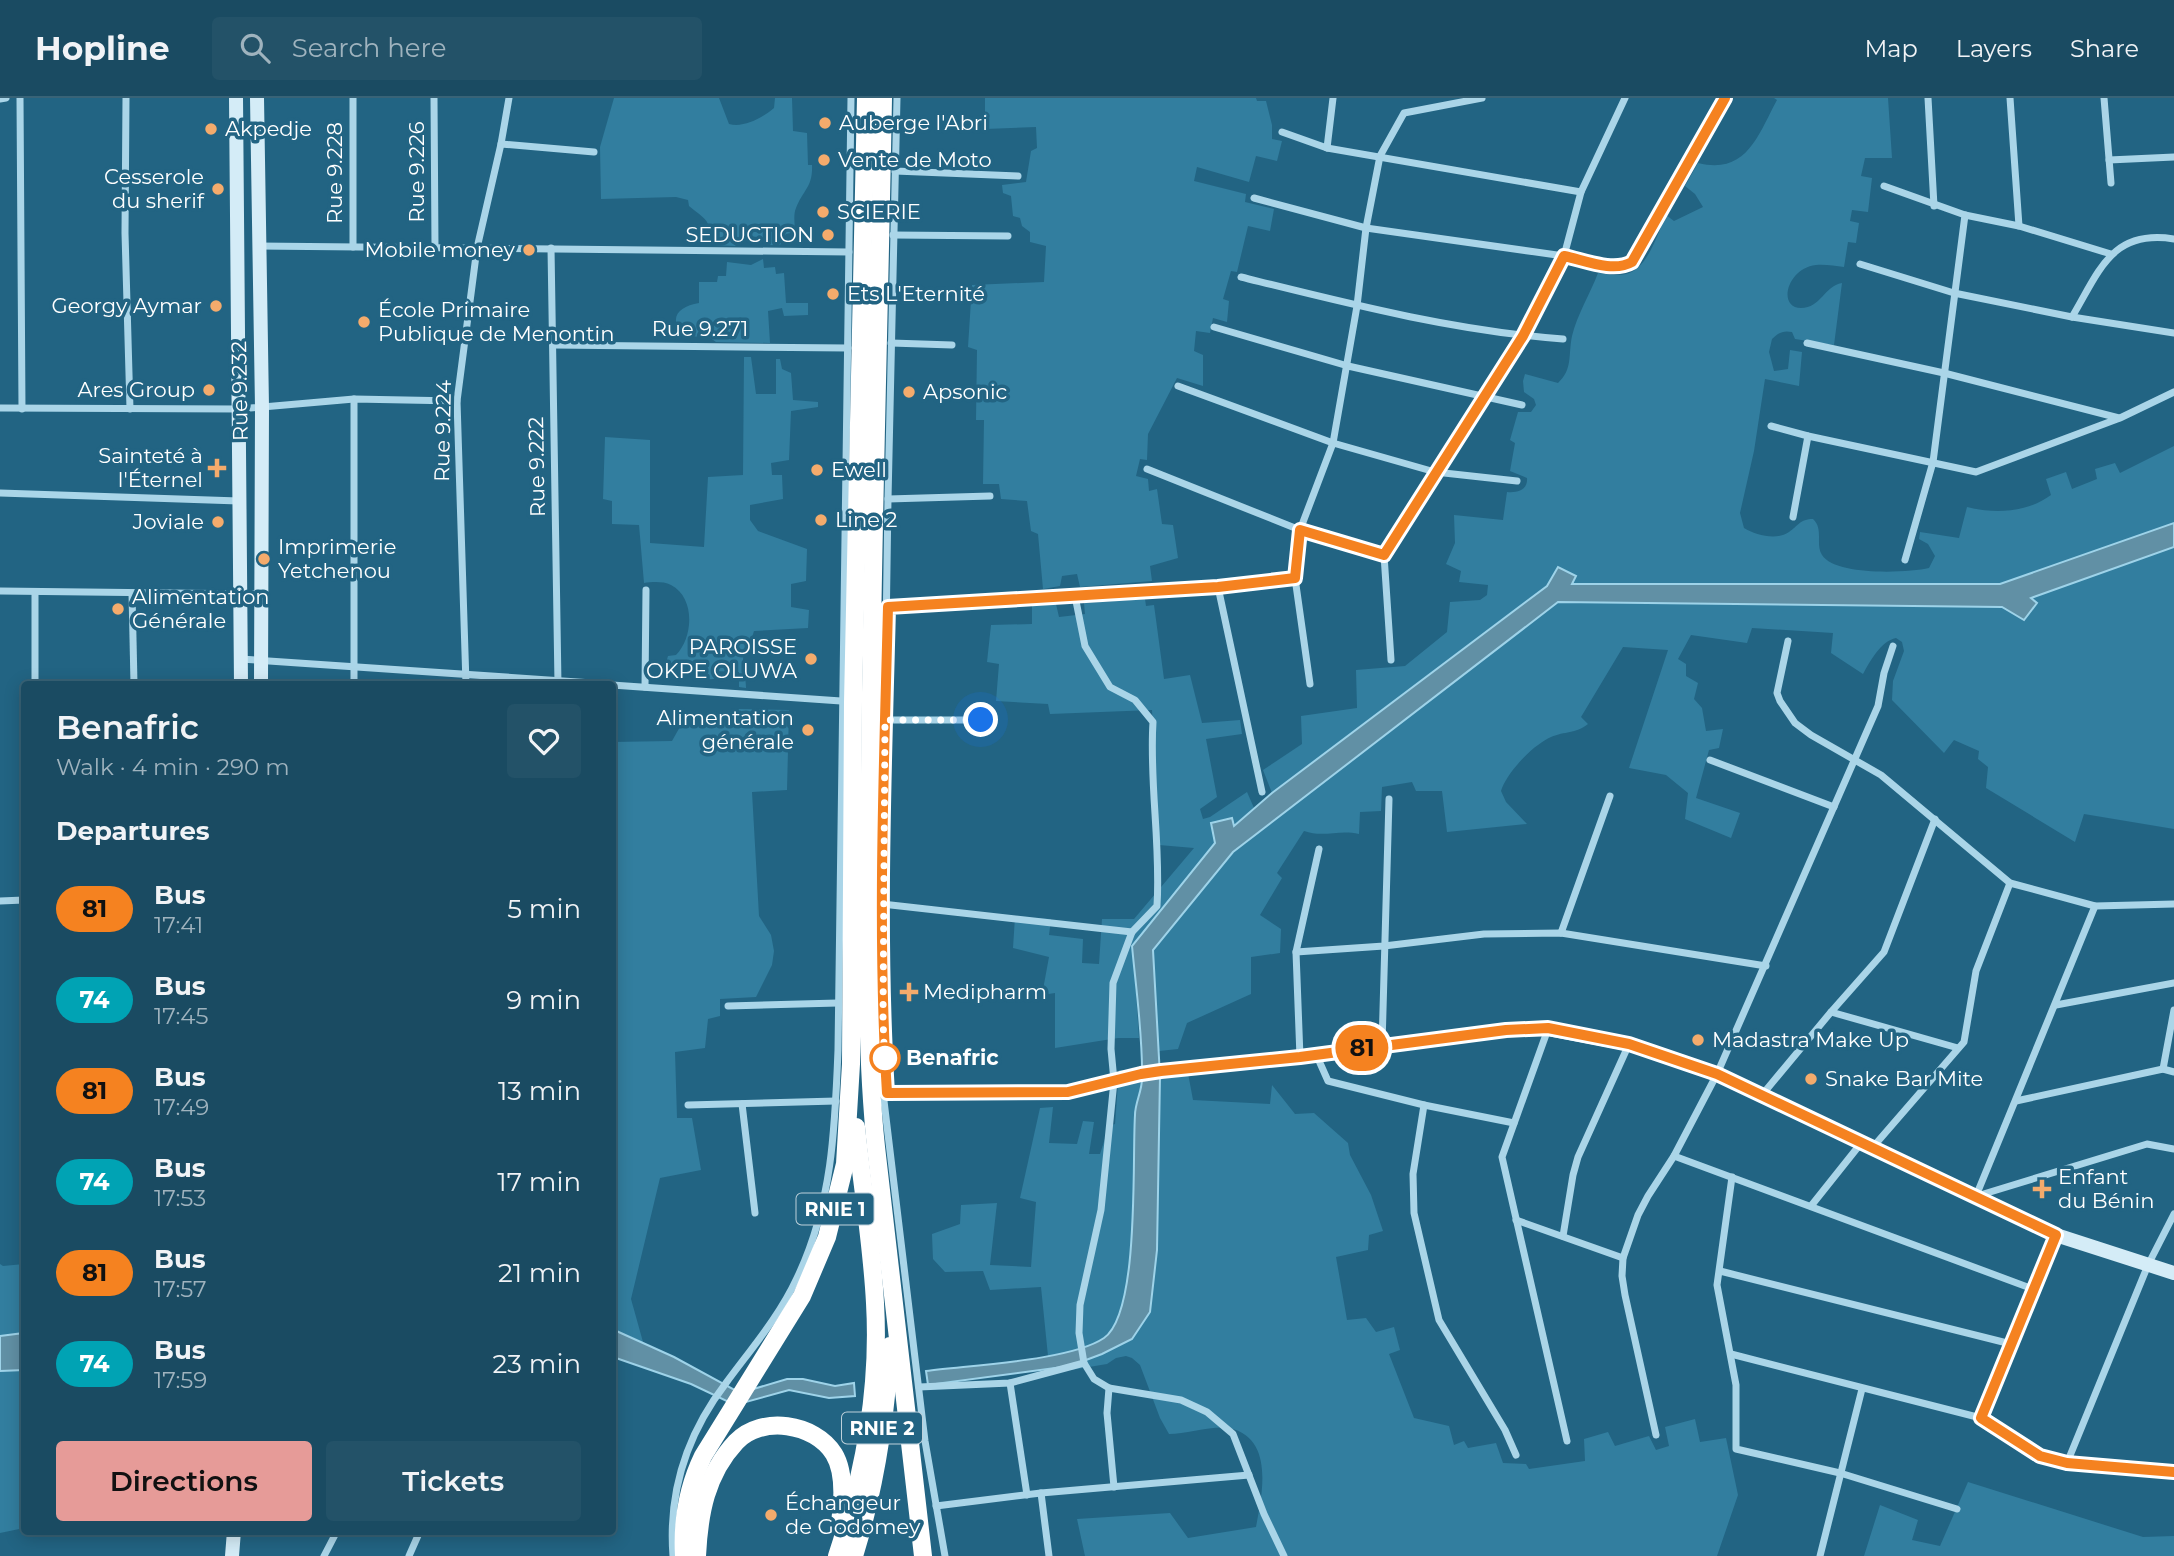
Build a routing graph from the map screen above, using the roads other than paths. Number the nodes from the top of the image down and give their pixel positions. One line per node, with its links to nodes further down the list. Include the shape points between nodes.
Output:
1 (6, 98): 20 (street)
2 (20, 98): 73 (street)
3 (126, 98): 74 (street)
4 (236, 98): 75 (street, Rue 9.232)
5 (257, 98): 41 (street, Rue 9.232)
6 (353, 98): 43 (street, Rue 9.228)
7 (434, 98): 42 (street, Rue 9.226)
8 (509, 98): 22 (street, Rue 9.224)
9 (850, 98): 46 (street)
10 (866, 98): 155 (highway, RNIE 1)
11 (883, 98): 185 (highway, RNIE 1, via 869,1003 872,1105)
12 (897, 98): 28 (street)
13 (1334, 98): 23 (street)
14 (1482, 98): 25 (street, via 1404,113)
15 (1625, 98): 32 (street)
16 (1725, 98): 48 (street, via 1632,262 1613,267)
17 (1928, 98): 34 (street)
18 (2010, 98): 36 (street)
19 (2104, 98): 27 (street)
20 (0, 99)
21 (1282, 132): 23 (street)
22 (501, 144): 24 (street); 44 (street, Rue 9.224)
23 (1327, 148): 25 (street)
24 (594, 152)
25 (1380, 156): 32 (street); 37 (street)
26 (2174, 157): 27 (street)
27 (2109, 160): 30 (street)
28 (895, 171): 29 (street); 38 (street)
29 (1018, 176)
30 (2111, 183)
31 (1884, 186): 34 (street)
32 (1581, 192): 48 (street)
33 (1254, 198): 37 (street)
34 (1934, 206): 35 (street)
35 (1965, 215): 36 (street); 51 (street)
36 (2019, 226): 47 (street)
37 (1366, 228): 48 (street); 52 (street)
38 (893, 235): 39 (street); 58 (street)
39 (1008, 236)
40 (2174, 239): 47 (street, via 2133,240)
41 (258, 246): 43 (street); 71 (street, Rue 9.232)
42 (435, 246): 43 (street); 44 (street)
43 (353, 247)
44 (477, 248): 45 (street); 69 (street, Rue 9.224)
45 (551, 248): 46 (street); 60 (street, Rue 9.222)
46 (849, 252): 62 (street)
47 (2111, 254): 53 (street)
48 (1564, 256): 56 (street)
49 (1860, 264): 51 (street)
50 (1241, 277): 52 (street)
51 (1954, 293): 53 (street); 64 (street)
52 (1357, 306): 56 (street); 63 (street)
53 (2071, 317): 55 (street)
54 (1214, 327): 63 (street)
55 (2174, 333)
56 (1523, 336): 57 (street); 67 (street)
57 (1563, 339)
58 (891, 343): 61 (street); 86 (street)
59 (1807, 343): 64 (street)
60 (553, 345): 62 (street, Rue 9.271); 116 (street, Rue 9.222)
61 (952, 345)
62 (848, 348): 120 (street)
63 (1348, 366): 67 (street); 79 (street)
64 (1944, 373): 76 (street); 80 (street)
65 (1178, 386): 79 (street)
66 (2174, 392): 76 (street)
67 (1487, 396): 70 (street); 82 (street)
68 (355, 399): 69 (street); 71 (street); 107 (street)
69 (457, 401): 108 (street, Rue 9.224)
70 (1522, 405)
71 (262, 407): 75 (street); 99 (street, Rue 9.232)
72 (0, 408): 73 (street)
73 (22, 408): 74 (street)
74 (130, 409): 75 (street)
75 (239, 410): 87 (street, Rue 9.232)
76 (2120, 418): 80 (street, via 1976,472)
77 (1771, 426): 78 (street)
78 (1808, 436): 80 (street); 88 (street)
79 (1333, 443): 82 (street); 89 (street)
80 (1933, 462): 91 (street)
81 (1147, 469): 89 (street)
82 (1435, 471): 83 (street); 90 (street)
83 (1517, 481)
84 (0, 493): 87 (street)
85 (990, 496): 86 (street)
86 (888, 499): 101 (street)
87 (240, 501): 98 (street, Rue 9.232)
88 (1793, 517)
89 (1300, 530): 90 (street); 92 (street)
90 (1384, 555): 106 (street)
91 (1905, 560)
92 (1295, 578): 93 (street); 117 (street)
93 (1218, 587): 100 (street); 125 (street)
94 (646, 590): 119 (street)
95 (0, 591): 96 (street)
96 (34, 592): 97 (street); 109 (street)
97 (132, 593): 98 (street); 110 (street)
98 (241, 593): 99 (street); 104 (street, Rue 9.232)
99 (262, 594): 105 (street, Rue 9.232)
100 (1075, 596): 101 (street); 137 (street, via 1085,646 1110,687 1135,700 1153,722 1157,905)
101 (888, 607): 121 (street)
102 (1788, 641): 124 (street, via 1778,684 1780,701 1801,729)
103 (1893, 646): 124 (street, via 1878,706)
104 (241, 659): 105 (street); 111 (street, Rue 9.232)
105 (260, 660): 107 (street); 112 (street, Rue 9.232)
106 (1391, 660)
107 (353, 666): 108 (street); 113 (street)
108 (466, 674): 114 (street, Rue 9.224); 115 (street)
109 (35, 681)
110 (134, 681)
111 (241, 681)
112 (261, 681)
113 (354, 681)
114 (466, 681)
115 (546, 681)
116 (558, 681)
117 (1310, 684)
118 (616, 685): 119 (street)
119 (645, 687): 120 (street)
120 (841, 701): 143 (street)
121 (885, 720): 122 (street); 134 (street)
122 (981, 720)
123 (1710, 760): 128 (street)
124 (1855, 760): 128 (street); 129 (street)
125 (1262, 792)
126 (1609, 796): 138 (street)
127 (1389, 799): 139 (street)
128 (1834, 807): 141 (street)
129 (1935, 819): 131 (street); 147 (street, via 1884,953)
130 (1319, 849): 140 (street)
131 (2010, 883): 136 (street); 152 (street, via 1976,971 1964,1042)
132 (21, 900): 133 (street)
133 (0, 901)
134 (883, 904): 137 (street); 161 (street)
135 (2174, 904): 136 (street)
136 (2095, 906): 144 (street)
137 (1132, 932): 160 (street, via 1113,982)
138 (1561, 933): 139 (street, via 1484,934); 141 (street)
139 (1384, 946): 140 (street); 151 (street)
140 (1296, 952): 154 (street)
141 (1766, 966): 159 (street)
142 (2174, 983): 144 (street)
143 (838, 1003): 145 (street); 148 (street)
144 (2056, 1005): 164 (street)
145 (728, 1006)
146 (2174, 1010): 156 (street)
147 (1830, 1012): 152 (street); 162 (street)
148 (838, 1028): 155 (highway); 163 (street)
149 (1548, 1028): 150 (street); 151 (street); 168 (street)
150 (1629, 1044): 159 (street); 179 (street, via 1578,1157)
151 (1382, 1045): 153 (street)
152 (1958, 1048): 169 (street)
153 (1315, 1053): 154 (street); 167 (street, via 1328,1081)
154 (1300, 1057): 157 (street)
155 (851, 1064): 213 (highway, RNIE 1, via 845,1164 827,1237 802,1296 694,1475 685,1517); 215 (highway, RNIE 2 / RNIE 2, via 876,1347 862,1468)
156 (2162, 1069): 158 (street); 164 (street)
157 (1161, 1071): 160 (street)
158 (2174, 1072)
159 (1717, 1074): 162 (street); 171 (street)
160 (1114, 1081): 161 (street, via 1068,1092); 188 (street, via 1101,1210 1080,1305)
161 (887, 1093): 190 (street, via 887,1133)
162 (1762, 1096): 169 (street)
163 (836, 1101): 165 (street); 212 (street, via 827,1192 809,1251 775,1317 724,1385 689,1443 672,1515)
164 (2016, 1101): 173 (street)
165 (742, 1104): 166 (street); 175 (street)
166 (688, 1105)
167 (1424, 1105): 168 (street); 196 (street, via 1413,1174 1414,1213 1439,1320)
168 (1514, 1123): 177 (street, via 1502,1157)
169 (1867, 1144): 173 (street); 174 (street)
170 (2174, 1149): 173 (street, via 2147,1144)
171 (1674, 1156): 172 (street); 180 (street, via 1648,1196)
172 (1732, 1177): 174 (street); 182 (street)
173 (1976, 1196): 178 (street)
174 (1811, 1206): 184 (street)
175 (755, 1213)
176 (2174, 1214): 181 (street)
177 (1516, 1220): 179 (street); 195 (street)
178 (2056, 1235): 181 (street); 184 (street)
179 (1563, 1236): 180 (street)
180 (1623, 1258): 194 (street, via 1625,1295)
181 (2148, 1265): 183 (street); 197 (street)
182 (1720, 1271): 186 (street); 187 (street, via 1719,1302)
183 (2174, 1273)
184 (2033, 1289): 186 (street)
185 (892, 1298): 216 (highway, RNIE 2 / RNIE 2, via 881,1434); 217 (highway, RNIE 1)
186 (2011, 1345): 193 (street)
187 (1731, 1354): 192 (street); 199 (street, via 1736,1449)
188 (1084, 1363): 189 (street); 191 (street, via 1094,1378)
189 (1010, 1383): 190 (street); 203 (street)
190 (919, 1387): 204 (street)
191 (1109, 1388): 200 (street, via 1181,1399 1207,1412 1233,1434); 201 (street)
192 (1862, 1389): 193 (street); 199 (street)
193 (1981, 1418): 197 (street, via 2040,1456)
194 (1656, 1435)
195 (1567, 1441)
196 (1516, 1455)
197 (2067, 1463): 198 (street)
198 (2174, 1472)
199 (1840, 1474): 205 (street); 221 (street)
200 (1249, 1475): 201 (street); 220 (street)
201 (1114, 1487): 202 (street)
202 (1041, 1493): 203 (street); 219 (street)
203 (1027, 1495): 204 (street)
204 (936, 1506): 218 (street)
205 (1957, 1508)
206 (234, 1535): 209 (street)
207 (335, 1535): 210 (street)
208 (418, 1535): 211 (street)
209 (232, 1556)
210 (324, 1556)
211 (409, 1556)
212 (673, 1556)
213 (684, 1556)
214 (697, 1556): 215 (highway, via 700,1520 718,1465 748,1433 779,1426 816,1435 833,1452 839,1468 841,1512)
215 (836, 1556)
216 (855, 1556)
217 (923, 1556)
218 (945, 1556)
219 (1049, 1556)
220 (1284, 1556)
221 (1820, 1556)

